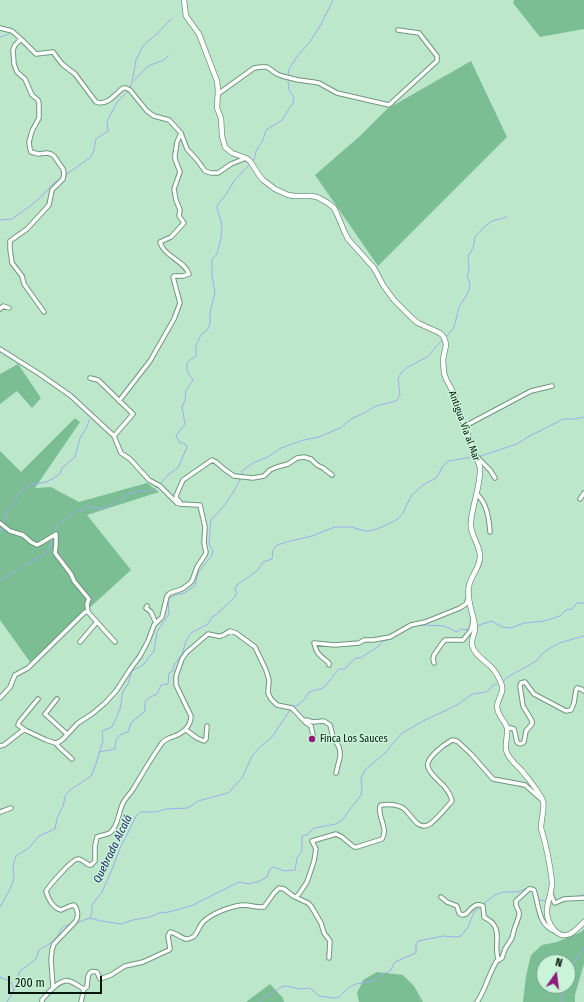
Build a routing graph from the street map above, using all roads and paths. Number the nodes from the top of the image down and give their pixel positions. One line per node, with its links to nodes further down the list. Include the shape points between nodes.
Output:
1 (184, 0): 5 (main road, Antigua Vía al Mar, via 186,16 199,34 215,74)
2 (0, 28): 4 (street, via 12,31)
3 (398, 30): 5 (street, via 419,33 438,58 389,105 337,93 318,83 282,76 261,66 254,68)
4 (21, 39): 6 (street, via 36,54 54,53 62,64 75,74 96,102 105,103 126,88 147,111 169,120); 10 (street, via 13,50 14,64 17,72 25,78 32,95 40,103 40,118 32,131 30,149 35,154 47,153 54,156 64,172 62,179 52,190 49,205 26,229 10,240 12,263)
5 (218, 94): 7 (main road, Antigua Vía al Mar, via 217,108 225,147 232,153)
6 (181, 133): 7 (street, via 187,149 208,172 218,173); 14 (street, via 175,155 180,172 174,189 180,217 184,222 172,235 160,242 164,250 188,270 189,274 172,277 180,302 174,319 150,361)
7 (246, 158): 15 (main road, Antigua Vía al Mar, via 263,180 272,187 288,195 317,197 334,208 348,239 374,268 394,300 418,323 444,336 444,373)
8 (9, 308): 9 (street, via 3,306)
9 (0, 309)
10 (44, 312)
11 (0, 349): 16 (street, via 71,396)
12 (90, 378): 14 (street, via 98,380)
13 (552, 386): 15 (street, via 531,391)
14 (119, 401): 16 (street, via 133,415)
15 (465, 426): 17 (main road, Antigua Vía al Mar)
16 (114, 436): 23 (street, via 121,454 130,459 149,480)
17 (476, 455): 19 (street); 21 (main road, Antigua Vía al Mar, via 480,467)
18 (332, 475): 23 (street, via 311,459 304,457 270,470 264,476 253,478 234,476 212,460 184,480 176,497)
19 (495, 478)
20 (584, 493): 22 (street)
21 (477, 494): 25 (street, via 488,514); 26 (main road, Antigua Vía al Mar, via 471,526 480,560 470,580)
22 (580, 499)
23 (182, 504): 31 (street, via 200,506 205,526 206,553 192,581 168,594 162,616)
24 (2, 524): 28 (street, via 37,545 56,534 55,553 88,599)
25 (490, 532)
26 (469, 598): 29 (main road, Antigua Vía al Mar); 35 (street, via 463,607 427,622 411,625 390,637 335,645 314,643 320,656)
27 (147, 606): 31 (street)
28 (88, 612): 30 (street); 37 (street, via 85,612 28,668 15,675 10,687)
29 (473, 620): 34 (street, via 471,630 463,640 443,642 434,655); 42 (main road, Antigua Vía al Mar, via 475,627 472,645 493,669 502,685 497,708)
30 (96, 621): 32 (street); 33 (street)
31 (156, 622): 45 (street, via 140,656 116,691)
32 (80, 642)
33 (115, 642)
34 (434, 662)
35 (329, 665)
36 (584, 691): 42 (street, via 577,688 574,705 568,712 537,696 526,682 521,683 523,706 532,722 521,744 517,742 514,729)
37 (0, 698)
38 (38, 699): 43 (street, via 19,722 18,725)
39 (58, 699): 45 (street, via 45,714)
40 (303, 720): 44 (street, via 292,708 277,704 271,699 266,670 255,647 230,631 220,637 206,635 190,648 182,659 176,683 191,716); 46 (street, via 311,726); 50 (street, via 324,721 330,725 340,752)
41 (208, 726): 44 (street, via 204,741)
42 (507, 729): 51 (main road, Antigua Vía al Mar, via 508,753)
43 (25, 730): 47 (street); 48 (street)
44 (186, 730): 62 (street, via 162,742 124,802 116,825 111,832 97,837 95,861 89,865 79,859 76,860 62,871 46,890 56,909 61,910 74,905 78,917 54,944 51,960)
45 (67, 734): 47 (street)
46 (313, 735)
47 (56, 743): 49 (street)
48 (0, 746)
49 (72, 759)
50 (336, 773)
51 (543, 801): 54 (main road, via 542,828 552,883); 55 (street, via 525,786 493,779 471,754 457,741 452,740 436,752 428,764 428,768 451,797 452,801 442,812 424,826 416,822 401,807 381,805 379,810 384,833 382,839 357,847 336,834 313,841 316,854 311,872)
52 (10, 808): 53 (street)
53 (0, 812)
54 (551, 894): 57 (street, via 555,903 564,899); 59 (main road, via 547,915)
55 (296, 897): 60 (street, via 311,906 321,923 324,934 330,941); 63 (street, via 280,888 264,907 236,906 210,916 193,937 184,938 170,932 169,950 143,962 125,966 100,979 97,972 90,972 87,987)
56 (441, 897): 61 (street, via 457,906 459,913 463,915 476,905 483,906 484,917 497,929)
57 (584, 898)
58 (584, 922): 59 (main road, via 569,934 562,935)
59 (555, 931): 61 (street, via 546,927 534,890 529,889 516,901 518,920 512,938 501,959)
60 (329, 958)
61 (498, 959): 66 (street)
62 (53, 987): 63 (street, via 70,981); 64 (street)
63 (84, 989): 65 (street)
64 (42, 1002)
65 (81, 1002)
66 (477, 1002)

